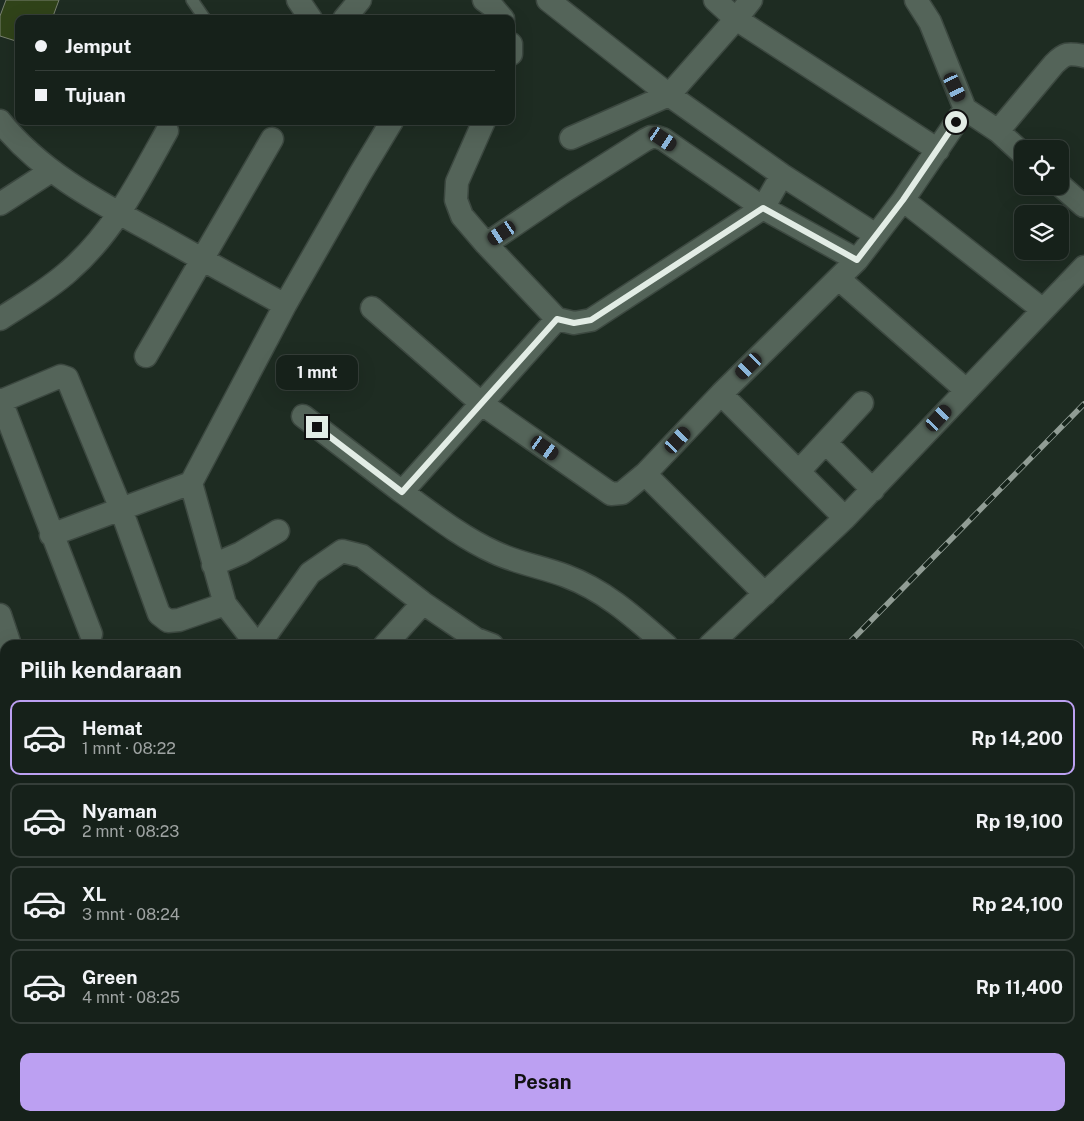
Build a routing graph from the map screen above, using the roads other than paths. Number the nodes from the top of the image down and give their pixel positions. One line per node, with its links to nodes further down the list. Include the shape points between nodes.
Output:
1 (192, 0): 8 (lane)
2 (360, 0): 9 (street)
3 (484, 0): 10 (street)
4 (548, 0): 13 (street)
5 (715, 0): 11 (street)
6 (751, 0): 11 (street)
7 (916, 0): 14 (street, via 930,22)
8 (202, 15)
9 (347, 15)
10 (500, 15)
11 (736, 19): 13 (street); 23 (street)
12 (1084, 56): 19 (street, via 1070,53 1062,56)
13 (669, 95): 20 (street); 25 (street)
14 (965, 109): 19 (street); 23 (street)
15 (0, 121): 24 (street, via 14,139)
16 (390, 125): 37 (street)
17 (482, 125): 32 (street, via 457,182 456,200 462,216)
18 (167, 131): 30 (street)
19 (998, 131): 22 (street)
20 (571, 138)
21 (272, 140): 33 (street)
22 (1014, 145)
23 (938, 150): 27 (street)
24 (51, 171): 28 (street); 30 (street)
25 (773, 190): 31 (street); 32 (street, via 663,139 651,137); 34 (street); 41 (street, via 591,320 574,323)
26 (1069, 193): 29 (street)
27 (903, 200): 31 (street); 39 (street)
28 (0, 204)
29 (1084, 206)
30 (120, 214): 33 (street); 40 (street, via 69,272)
31 (876, 234): 34 (street)
32 (486, 244): 41 (street)
33 (203, 260): 37 (street); 42 (street)
34 (857, 260): 36 (street)
35 (1084, 267): 39 (street)
36 (839, 279): 43 (street); 44 (street)
37 (285, 304): 52 (street)
38 (372, 308): 47 (street)
39 (1043, 310): 43 (street)
40 (0, 319)
41 (557, 319): 47 (street)
42 (146, 356)
43 (966, 390): 53 (street)
44 (721, 394): 50 (street); 51 (street)
45 (0, 401): 55 (street, via 61,376 68,378); 58 (street)
46 (862, 403): 49 (street)
47 (482, 404): 51 (street, via 611,494 622,493); 54 (street)
48 (303, 416): 54 (street)
49 (826, 443): 50 (street); 53 (street)
50 (799, 472): 56 (street)
51 (645, 474): 60 (street)
52 (191, 483): 55 (street); 59 (street)
53 (873, 490): 56 (street)
54 (402, 492): 70 (street, via 493,552 590,586 616,602)
55 (121, 508): 58 (street); 62 (street, via 142,571 163,619 179,620)
56 (845, 518): 60 (street)
57 (278, 531): 59 (street)
58 (51, 535): 64 (street)
59 (214, 565): 62 (street)
60 (765, 594): 71 (street)
61 (423, 602): 67 (street, via 362,556 342,551 310,573); 68 (street); 69 (street)
62 (225, 604): 66 (street)
63 (0, 615): 65 (street)
64 (90, 634)
65 (8, 640)
66 (254, 640)
67 (262, 640)
68 (389, 640)
69 (481, 640)
70 (660, 640)
71 (715, 640)

